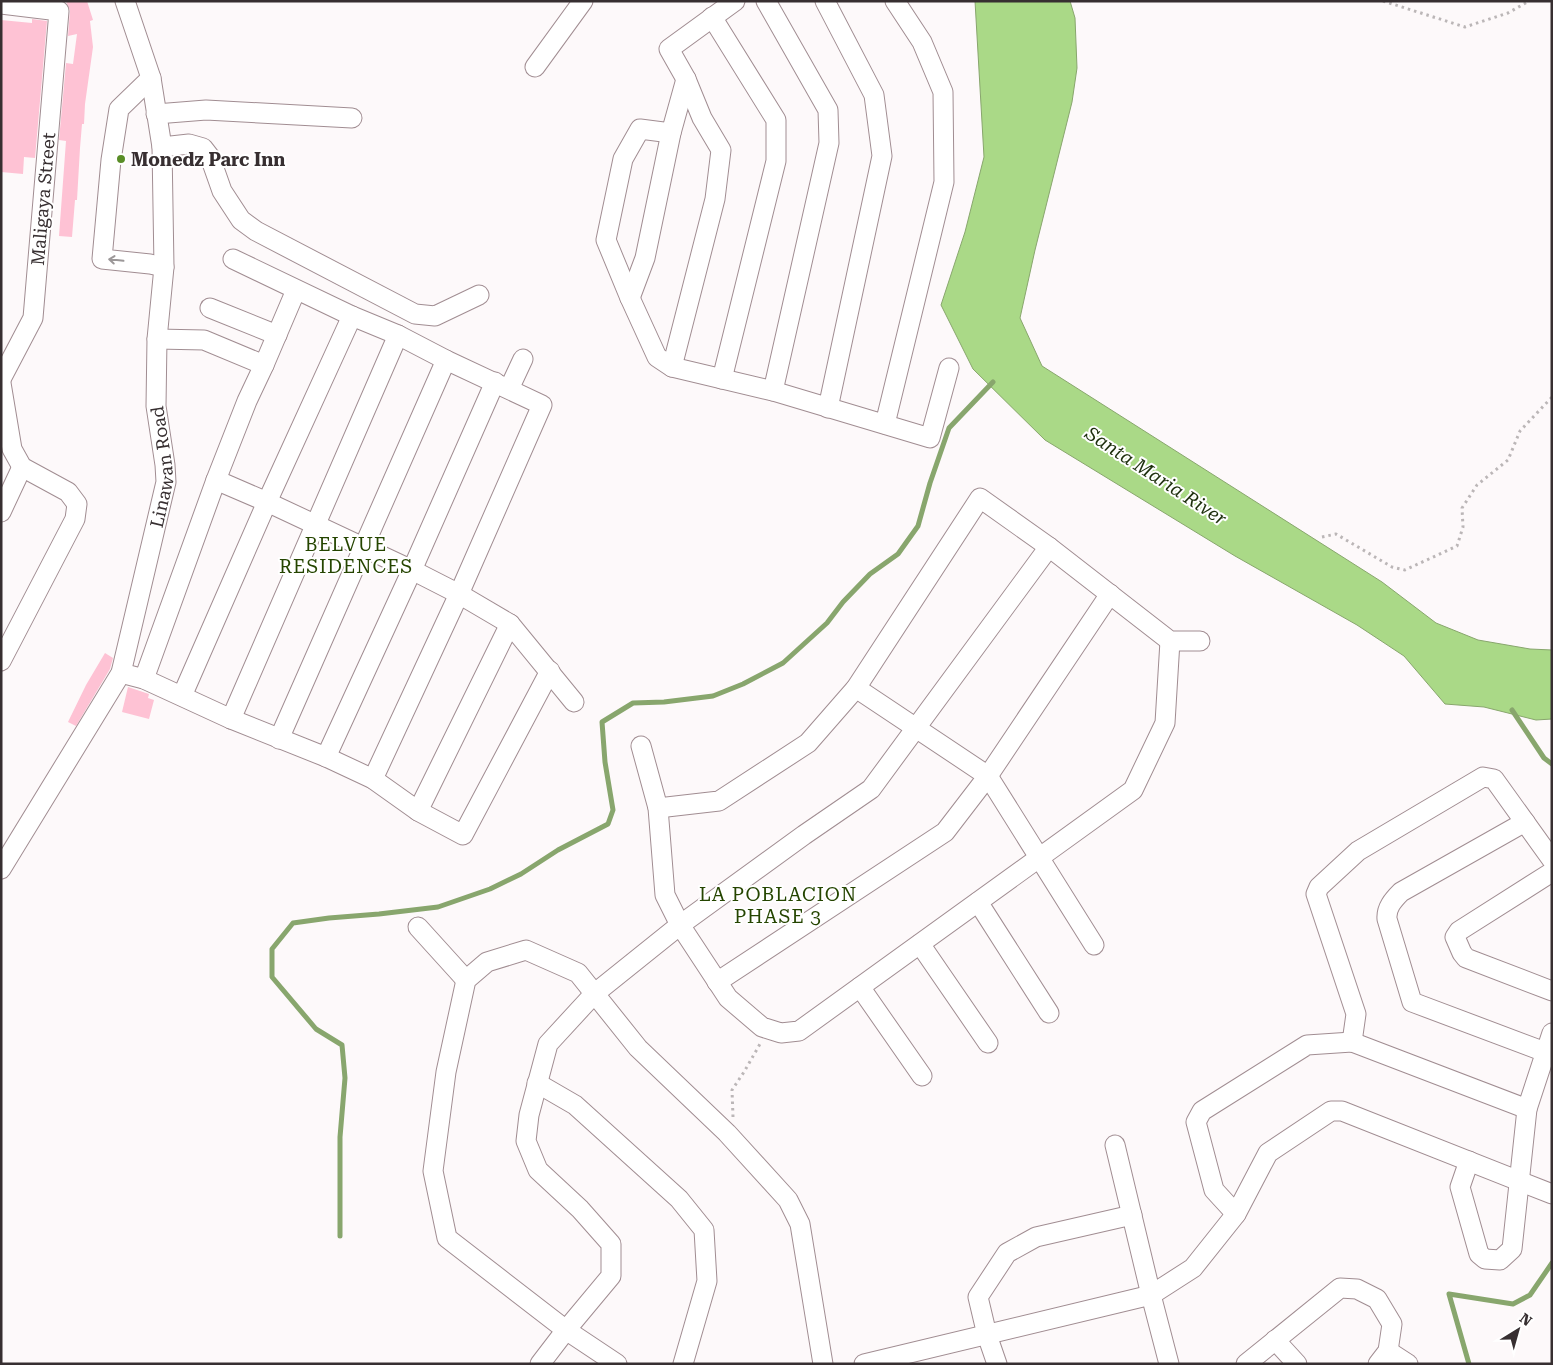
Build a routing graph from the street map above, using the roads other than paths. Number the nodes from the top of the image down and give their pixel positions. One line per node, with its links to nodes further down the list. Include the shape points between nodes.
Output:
1 (125, 1): 10 (street, Linawan Road)
2 (583, 1): 9 (street)
3 (735, 1): 8 (street)
4 (766, 1): 34 (street, via 828,110 829,143)
5 (825, 1): 35 (street, via 874,96 882,156)
6 (895, 1): 36 (street, via 922,42 943,92 944,182)
7 (1, 4): 32 (street, Maligaya Street, via 59,11 33,318)
8 (712, 17): 11 (street, via 670,48); 31 (street, via 776,120 776,161)
9 (535, 67)
10 (151, 78): 12 (street, Linawan Road); 17 (street, one-way to 10, via 102,259 119,108)
11 (686, 79): 14 (street); 29 (street, via 702,118 721,150 715,199)
12 (156, 114): 13 (street, via 206,110); 15 (street, Linawan Road)
13 (352, 118)
14 (671, 133): 20 (street, via 645,258); 20 (street, via 640,129 624,159 606,240)
15 (162, 147): 17 (street, Linawan Road); 19 (street, via 189,144 203,148 210,157 222,191 240,220 416,314 435,316)
16 (233, 259): 18 (street)
17 (164, 267): 25 (street, Linawan Road)
18 (296, 290): 22 (street); 23 (street)
19 (480, 295)
20 (630, 298): 29 (street, via 657,357)
21 (210, 308): 23 (street)
22 (352, 316): 24 (street); 39 (street)
23 (277, 335): 28 (street)
24 (398, 335): 27 (street); 41 (street)
25 (157, 339): 28 (street, via 204,340); 52 (street, Linawan Road, via 156,406 166,482)
26 (523, 359): 33 (street)
27 (446, 360): 33 (street); 43 (street)
28 (264, 365): 38 (street)
29 (672, 367): 31 (street)
30 (949, 368): 36 (street, via 930,438)
31 (722, 380): 34 (street)
32 (1, 381): 37 (street, Maligaya Street, via 12,449)
33 (502, 386): 44 (street); 45 (street, via 542,405)
34 (774, 391): 35 (street)
35 (828, 408): 36 (street)
36 (885, 424)
37 (22, 466): 40 (street); 50 (street, via 68,492 77,504 75,519)
38 (216, 480): 39 (street); 53 (street)
39 (267, 502): 41 (street); 55 (street)
40 (1, 512)
41 (315, 525): 43 (street); 57 (street)
42 (1049, 546): 46 (street); 54 (street, via 980,498); 58 (street)
43 (362, 547): 44 (street); 59 (street)
44 (412, 570): 45 (street); 61 (street)
45 (458, 594): 47 (street); 63 (street)
46 (1110, 594): 48 (street); 62 (street)
47 (510, 624): 51 (street); 65 (street)
48 (1170, 641): 49 (street); 67 (street, via 1165,723 1133,790)
49 (1200, 641)
50 (1, 660)
51 (550, 671): 56 (street); 65 (street, via 463,835)
52 (121, 673): 53 (street); 69 (street, Linawan Road)
53 (144, 679): 55 (street)
54 (856, 688): 58 (street); 64 (street, via 808,743 719,801)
55 (182, 696): 57 (street)
56 (574, 702)
57 (231, 720): 59 (street)
58 (916, 730): 62 (street); 72 (street, via 871,789)
59 (279, 739): 61 (street)
60 (641, 746): 64 (street)
61 (326, 757): 63 (street)
62 (988, 776): 67 (street); 77 (street, via 945,832)
63 (373, 779): 65 (street)
64 (658, 808): 72 (street, via 665,896)
65 (418, 811)
66 (1524, 822): 68 (street); 83 (street, via 1494,779 1483,777 1358,851 1319,887 1316,894 1356,1014); 85 (street, via 1401,892 1386,913 1412,1002)
67 (1038, 858): 71 (street); 75 (street)
68 (1552, 860)
69 (1, 869)
70 (1552, 872): 79 (street, via 1459,931 1455,937 1466,958)
71 (978, 902): 74 (street); 81 (street)
72 (680, 925): 77 (street); 80 (street)
73 (418, 927): 76 (street)
74 (920, 944): 78 (street); 84 (street)
75 (1094, 945)
76 (466, 980): 80 (street, via 487,962 526,950 578,973); 96 (street, via 446,1072 433,1171 446,1238)
77 (717, 982): 78 (street, via 728,998 762,1027 781,1033 799,1031)
78 (860, 987): 86 (street)
79 (1552, 991)
80 (594, 994): 87 (street, via 548,1044); 103 (street, via 638,1048 727,1133 788,1200 800,1224)
81 (1049, 1013)
82 (1552, 1033): 85 (street)
83 (1352, 1042): 88 (street); 93 (street, via 1307,1045 1198,1116 1196,1122 1214,1190)
84 (988, 1043)
85 (1545, 1052): 88 (street)
86 (922, 1076)
87 (537, 1083): 96 (street, via 526,1141 538,1170 580,1209 611,1244 611,1276); 102 (street, via 575,1105 679,1199 704,1230 707,1281)
88 (1527, 1109): 91 (street)
89 (1114, 1145): 94 (street)
90 (1469, 1161): 91 (street); 91 (street, via 1460,1187 1479,1254 1485,1259 1500,1260 1512,1249); 93 (street, via 1342,1111 1331,1111 1268,1153)
91 (1519, 1181): 92 (street)
92 (1552, 1194)
93 (1236, 1214): 95 (street, via 1193,1268)
94 (1132, 1215): 95 (street); 97 (street, via 1036,1237 1007,1253 978,1297)
95 (1151, 1295): 97 (street); 106 (street)
96 (566, 1330): 100 (street); 101 (street)
97 (987, 1335): 104 (street); 105 (street)
98 (1275, 1340): 99 (street, via 1340,1288 1357,1289 1377,1299 1392,1324); 107 (street); 108 (street)
99 (1383, 1357): 109 (street)
100 (540, 1364)
101 (617, 1364)
102 (683, 1364)
103 (823, 1364)
104 (864, 1364)
105 (997, 1364)
106 (1169, 1364)
107 (1246, 1364)
108 (1297, 1364)
109 (1408, 1364)

